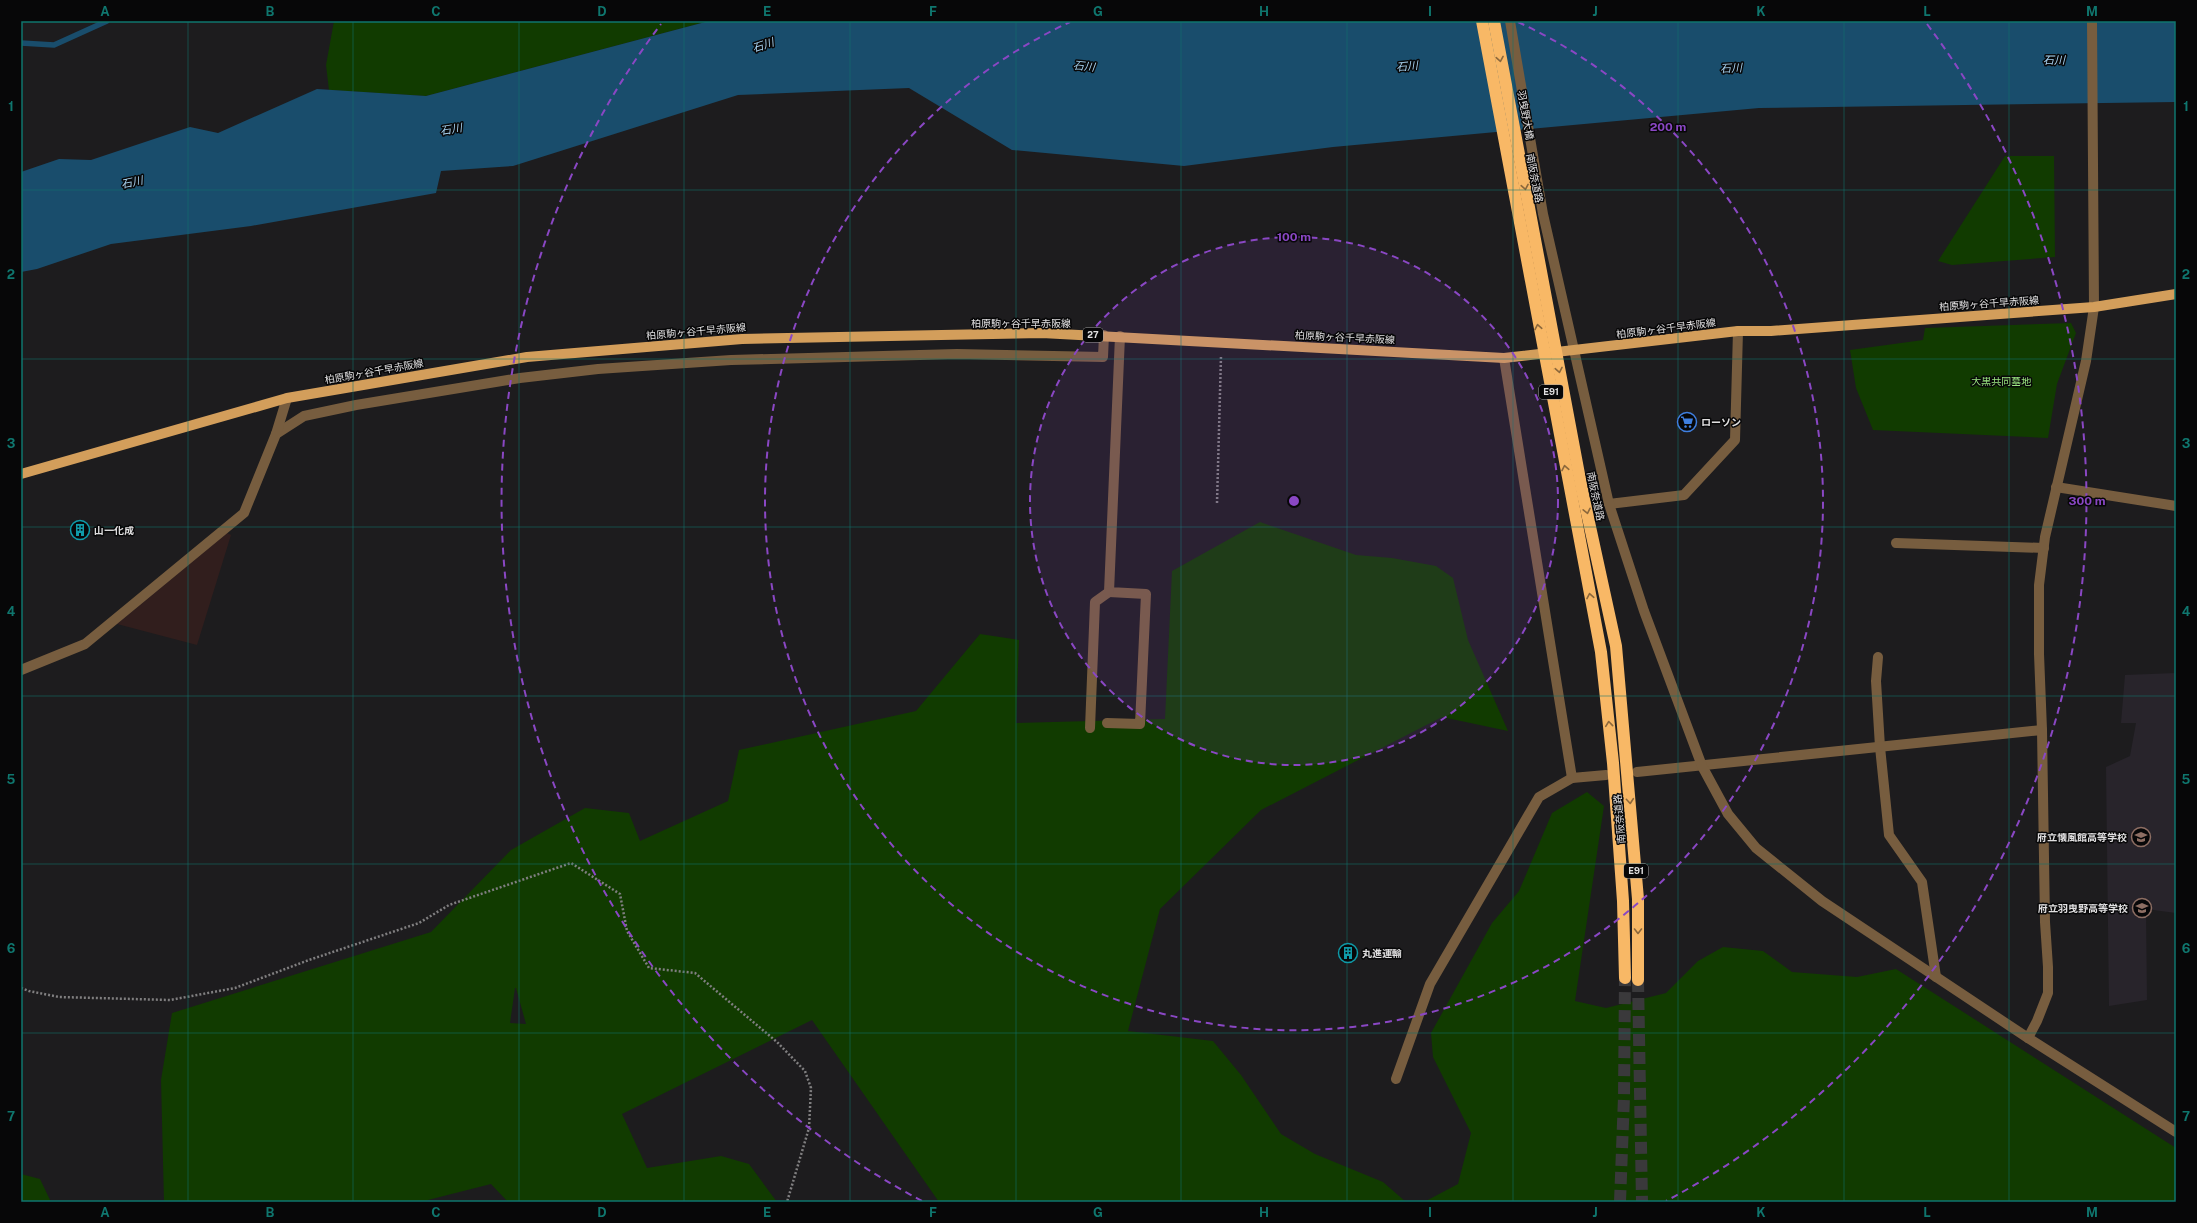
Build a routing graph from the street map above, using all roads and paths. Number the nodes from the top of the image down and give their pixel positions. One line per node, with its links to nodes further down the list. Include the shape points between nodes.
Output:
1 (1482, 21): 34 (highway, 南阪奈道路 / E91, one-way to 1, via 1623,900 1613,763 1601,652)
2 (1494, 21): 35 (highway, 南阪奈道路 / E91, one-way to 35, via 1582,490 1616,646 1638,899)
3 (1510, 21): 11 (street, 羽曳野大橋, via 1543,214)
4 (2092, 21): 6 (street)
5 (2176, 294): 6 (main road, 柏原駒ヶ谷千早赤阪線 / 27)
6 (2094, 307): 7 (main road, 柏原駒ヶ谷千早赤阪線 / 27, via 1771,331); 16 (street, via 2086,361)
7 (1738, 331): 11 (main road, 柏原駒ヶ谷千早赤阪線 / 27); 18 (street, via 1735,440 1684,495)
8 (1104, 336): 9 (main road, 柏原駒ヶ谷千早赤阪線 / 27); 13 (main road, 柏原駒ヶ谷千早赤阪線 / 27, via 1042,333 742,339 527,358); 14 (street, via 1103,357 958,354 731,360 520,378 408,395 304,416)
9 (1120, 336): 10 (main road, 柏原駒ヶ谷千早赤阪線 / 27); 22 (street)
10 (1221, 341): 12 (main road, 柏原駒ヶ谷千早赤阪線 / 27); 17 (path)
11 (1574, 350): 12 (main road, 柏原駒ヶ谷千早赤阪線 / 27); 18 (street, 羽曳野大橋)
12 (1504, 358): 32 (street)
13 (287, 398): 14 (street); 15 (main road, 柏原駒ヶ谷千早赤阪線 / 27)
14 (276, 434): 24 (street, via 244,513 85,644)
15 (21, 474)
16 (2056, 487): 19 (street); 21 (street)
17 (1217, 503)
18 (1610, 504): 29 (street, 羽曳野大橋, via 1644,611)
19 (2176, 506)
20 (1896, 543): 21 (street)
21 (2044, 548): 27 (street, via 2039,585)
22 (1109, 592): 25 (street, via 1146,594 1140,724); 26 (street, via 1095,602)
23 (1878, 657): 28 (street, via 1876,681)
24 (21, 670)
25 (1107, 723)
26 (1090, 728)
27 (2042, 730): 28 (street); 37 (street, via 2048,993)
28 (1880, 747): 29 (street); 33 (street, via 1889,835 1922,882)
29 (1702, 766): 30 (street); 33 (street, 羽曳野大橋, via 1728,814 1756,848 1822,902)
30 (1637, 772)
31 (1606, 775): 32 (street)
32 (1572, 778): 38 (street, via 1539,797 1430,984)
33 (1936, 977): 37 (street, 羽曳野大橋)
34 (1625, 978)
35 (1638, 980)
36 (21, 988): 40 (path, via 59,997 170,1000 235,988 419,923 450,905 571,863 620,894 628,931 649,968 695,973 777,1042 805,1072 811,1088 809,1128)
37 (2028, 1038): 39 (street, 羽曳野大橋)
38 (1396, 1079)
39 (2176, 1132)
40 (787, 1202)

